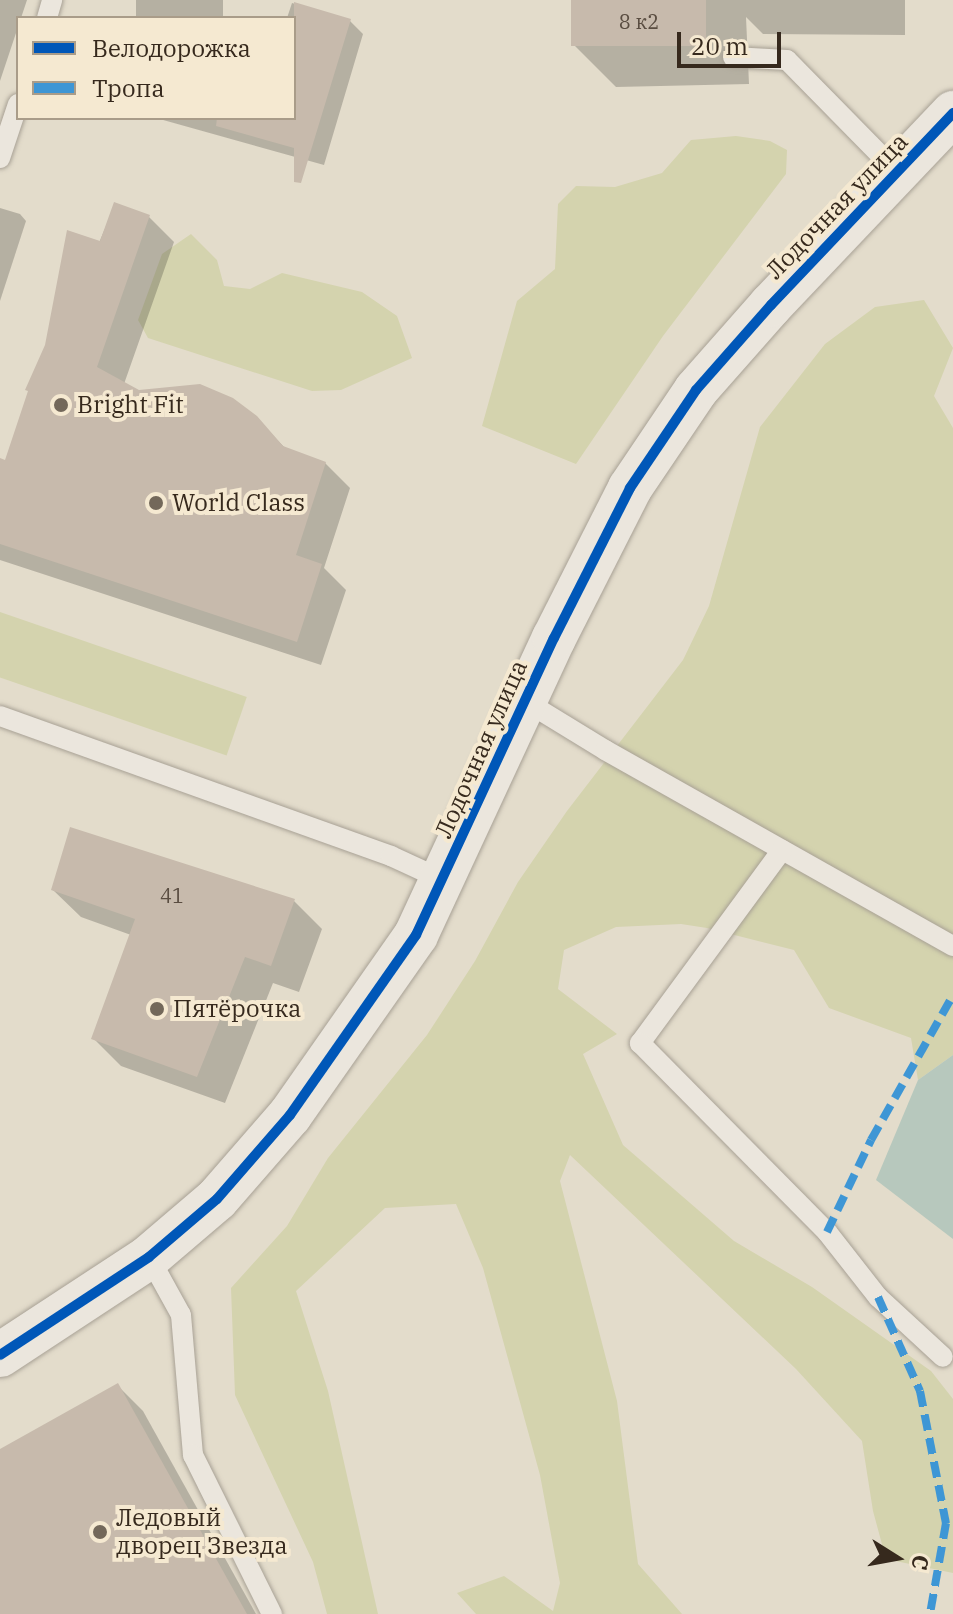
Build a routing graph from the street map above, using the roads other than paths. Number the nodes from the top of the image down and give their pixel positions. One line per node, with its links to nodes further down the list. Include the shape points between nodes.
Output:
1 (733, 57): 5 (lane, via 787,60)
2 (16, 110): 4 (lane)
3 (953, 113): 5 (street, Лодочная улица)
4 (0, 158)
5 (897, 172): 6 (street, Лодочная улица, via 696,390 630,488)
6 (525, 701): 8 (lane); 9 (street, Лодочная улица)
7 (0, 716): 9 (lane, via 391,856)
8 (782, 850): 10 (lane); 13 (lane, via 640,1043 827,1232 878,1297)
9 (443, 880): 11 (street, Лодочная улица, via 416,935 290,1115 217,1199)
10 (953, 946)
11 (149, 1257): 12 (street, Лодочная улица); 14 (lane, via 181,1315 193,1455)
12 (0, 1355)
13 (943, 1357)
14 (272, 1614)

